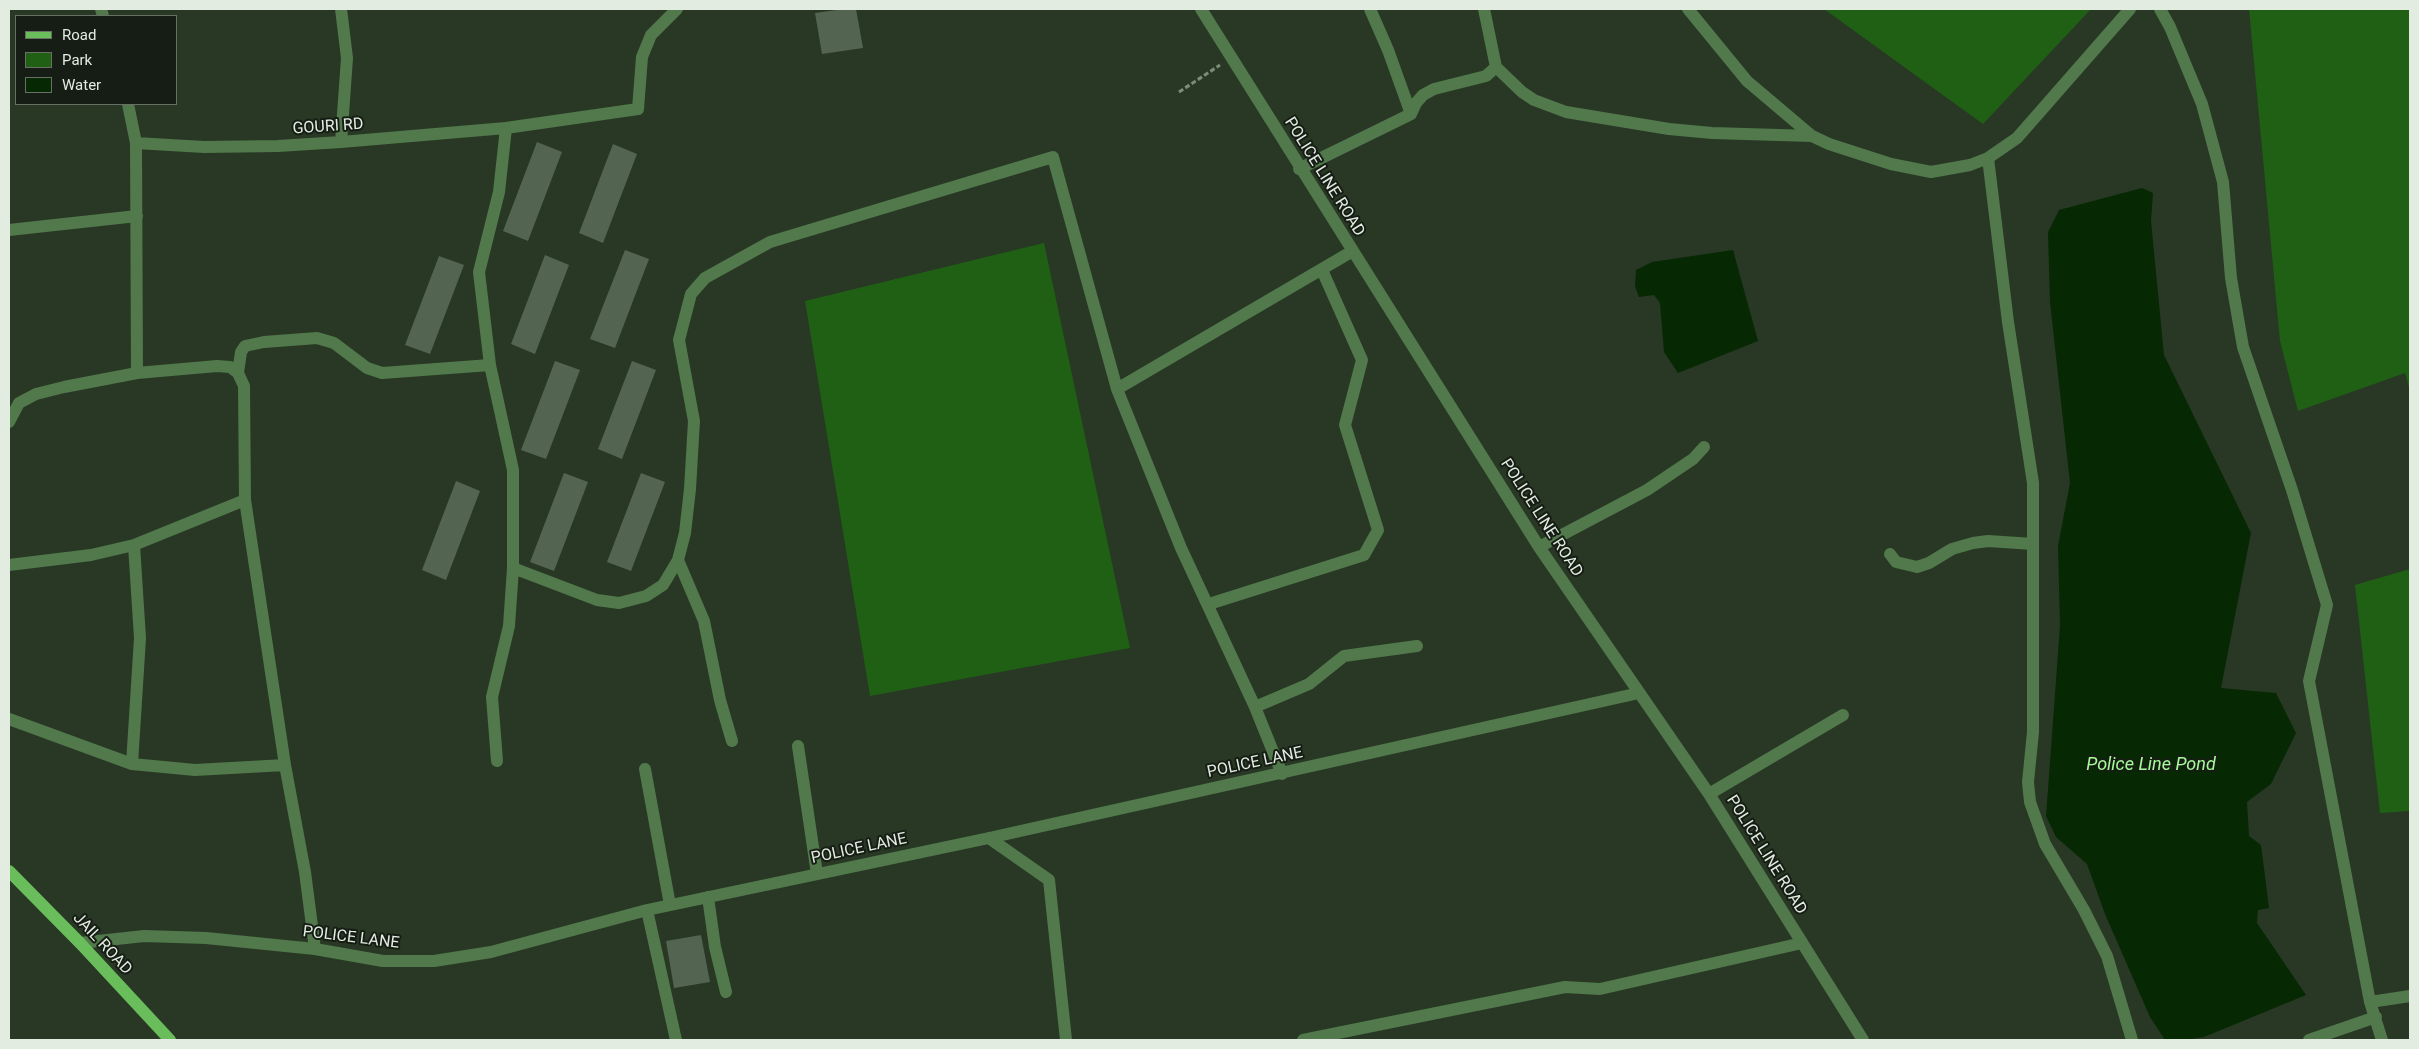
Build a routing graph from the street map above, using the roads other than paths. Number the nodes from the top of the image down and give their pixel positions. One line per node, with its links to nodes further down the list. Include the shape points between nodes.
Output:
1 (341, 9): 14 (street, via 347,58)
2 (677, 9): 12 (street, GOURI RD, via 652,35 642,57 638,109)
3 (1200, 9): 17 (street, POLICE LINE ROAD)
4 (1370, 9): 11 (street)
5 (1484, 9): 9 (street)
6 (1688, 9): 13 (street, via 1747,81)
7 (2130, 9): 16 (street, via 2017,138)
8 (2160, 9): 61 (street, via 2202,104 2224,182 2231,278 2242,347 2292,490 2327,605 2309,681)
9 (1496, 67): 11 (street, via 1486,76 1444,86 1423,96); 13 (street, via 1534,100 1566,112 1669,129)
10 (128, 105): 15 (street)
11 (1411, 114): 17 (street)
12 (506, 128): 14 (street, GOURI RD); 22 (street, via 499,192 479,272)
13 (1812, 136): 16 (street, via 1891,164 1931,172 1961,168)
14 (341, 142): 15 (street, GOURI RD, via 213,147)
15 (136, 143): 18 (street)
16 (1988, 158): 29 (street, via 2008,322 2033,483)
17 (1299, 169): 20 (street, POLICE LINE ROAD)
18 (137, 216): 19 (street); 23 (street)
19 (9, 230)
20 (1351, 252): 21 (street); 31 (street, POLICE LINE ROAD)
21 (1322, 270): 25 (street); 36 (street, via 1362,360 1345,425 1378,530 1364,555)
22 (490, 365): 24 (street, via 382,373 367,368 334,343 316,338 245,346); 35 (street, via 513,470)
23 (137, 373): 24 (street, via 217,366 230,367); 26 (street, via 36,394 19,403)
24 (238, 373): 28 (street, via 244,386)
25 (1116, 389): 33 (street, via 1053,157 770,242 705,278 691,294 683,318 680,347 694,421 685,533); 36 (street, via 1181,548)
26 (9, 422)
27 (1704, 447): 31 (street, via 1693,459 1647,490)
28 (245, 500): 30 (street); 46 (street)
29 (2033, 544): 32 (street, via 1973,543 1952,549 1917,567 1896,562); 68 (street, via 2030,802 2045,844 2107,956)
30 (134, 545): 34 (street, via 91,555); 45 (street, via 140,638)
31 (1539, 547): 38 (street, POLICE LINE ROAD)
32 (1890, 554)
33 (678, 560): 35 (street, via 663,585 646,596 619,603 597,600); 42 (street, via 704,621)
34 (9, 565)
35 (513, 568): 44 (street, via 509,626 492,697)
36 (1208, 604): 39 (street)
37 (1416, 646): 39 (street, via 1344,656 1309,684)
38 (1639, 693): 48 (street, POLICE LANE); 49 (street, POLICE LINE ROAD)
39 (1255, 707): 48 (street)
40 (1843, 715): 49 (street)
41 (9, 719): 45 (street)
42 (732, 741)
43 (798, 746): 52 (street)
44 (497, 760)
45 (132, 764): 46 (street, via 195,770)
46 (285, 765): 58 (street, via 305,872)
47 (646, 769): 54 (street)
48 (1282, 774): 50 (street, POLICE LANE)
49 (1709, 794): 57 (street, POLICE LINE ROAD)
50 (988, 838): 52 (street, POLICE LANE); 65 (street, via 1049,880)
51 (9, 871): 56 (main road, JAIL ROAD)
52 (817, 874): 53 (street, POLICE LANE)
53 (708, 897): 54 (street, POLICE LANE); 59 (street)
54 (670, 905): 55 (street, POLICE LANE)
55 (647, 910): 58 (street, POLICE LANE, via 491,952 434,960 383,961); 64 (street)
56 (80, 943): 58 (street, POLICE LANE, via 144,936 206,938); 63 (main road, JAIL ROAD)
57 (1802, 943): 66 (street, via 1600,989 1565,987); 67 (street, POLICE LINE ROAD)
58 (315, 949)
59 (726, 992)
60 (2410, 996): 61 (street)
61 (2370, 1002): 62 (street)
62 (2376, 1018): 69 (street); 70 (street)
63 (170, 1040)
64 (676, 1040)
65 (1066, 1040)
66 (1303, 1040)
67 (1863, 1040)
68 (2132, 1040)
69 (2309, 1040)
70 (2382, 1040)

